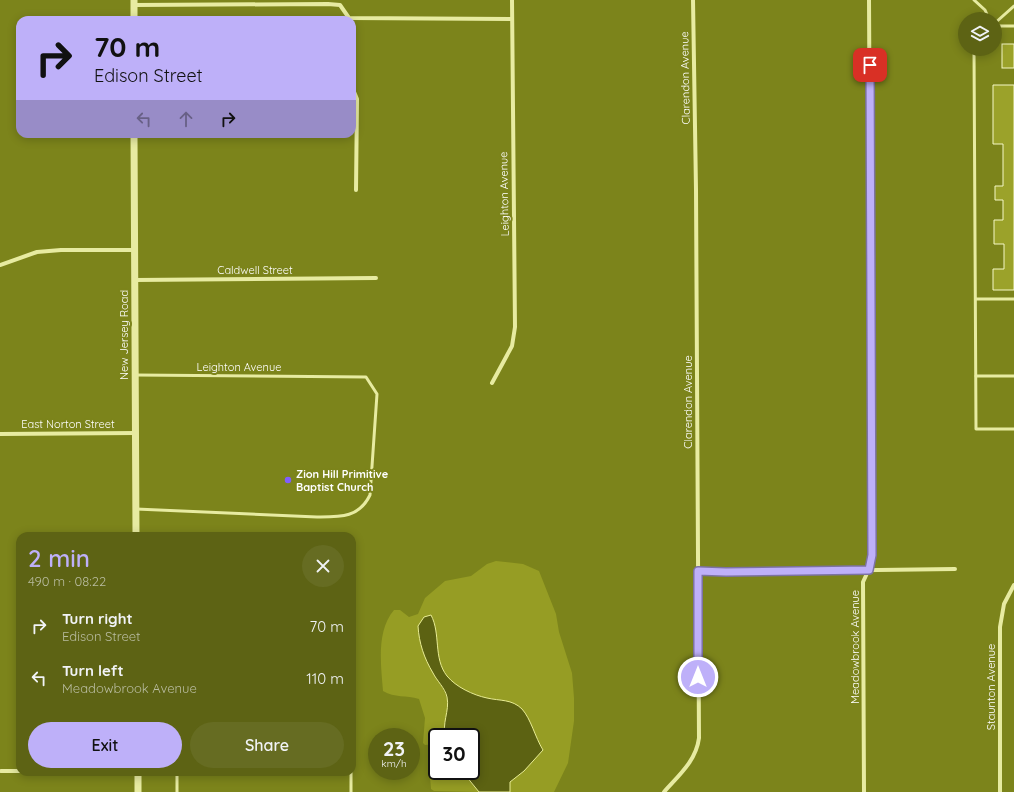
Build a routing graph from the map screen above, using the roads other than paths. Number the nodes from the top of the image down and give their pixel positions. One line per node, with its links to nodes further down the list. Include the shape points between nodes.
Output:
1 (512, 0): 12 (street, Leighton Avenue)
2 (693, 0): 38 (street, Clarendon Avenue)
3 (869, 0): 37 (street, Meadowbrook Avenue, via 872,548)
4 (974, 0): 7 (lane)
5 (134, 3): 8 (street); 9 (street, via 340,4)
6 (1014, 6): 10 (lane)
7 (986, 12)
8 (134, 16)
9 (347, 16)
10 (1002, 17)
11 (356, 19): 12 (street)
12 (512, 19): 30 (street, Leighton Avenue, via 515,327 512,346)
13 (1002, 25): 14 (lane)
14 (1014, 26)
15 (974, 56): 25 (lane)
16 (356, 96): 17 (street)
17 (356, 111)
18 (134, 138): 21 (street, New Jersey Road)
19 (354, 138): 20 (street)
20 (356, 190)
21 (135, 250): 22 (street, via 37,252); 24 (street, New Jersey Road)
22 (0, 265)
23 (376, 278): 24 (street, Caldwell Street)
24 (135, 280): 27 (street, New Jersey Road)
25 (976, 299): 26 (lane); 28 (lane)
26 (1014, 299)
27 (136, 375): 32 (street, New Jersey Road); 34 (lane, Leighton Avenue, via 366,377 378,394 370,495 365,506 358,511 317,518)
28 (976, 376): 29 (lane); 31 (lane, via 976,429)
29 (1014, 376)
30 (492, 383)
31 (1014, 429)
32 (136, 433): 33 (street, East Norton Street); 34 (street, New Jersey Road)
33 (0, 434)
34 (136, 509): 35 (street, New Jersey Road)
35 (136, 532)
36 (955, 569): 37 (street)
37 (869, 570): 38 (street); 49 (street, Meadowbrook Avenue, via 863,582)
38 (698, 571): 48 (street, Clarendon Avenue, via 698,746 690,763)
39 (1014, 585): 50 (street, Staunton Avenue, via 1004,604 1000,627)
40 (1, 771): 41 (street)
41 (16, 771)
42 (138, 776): 45 (street)
43 (177, 776): 46 (lane)
44 (351, 776): 47 (lane)
45 (138, 792)
46 (177, 792)
47 (351, 792)
48 (664, 792)
49 (864, 792)
50 (1000, 792)

